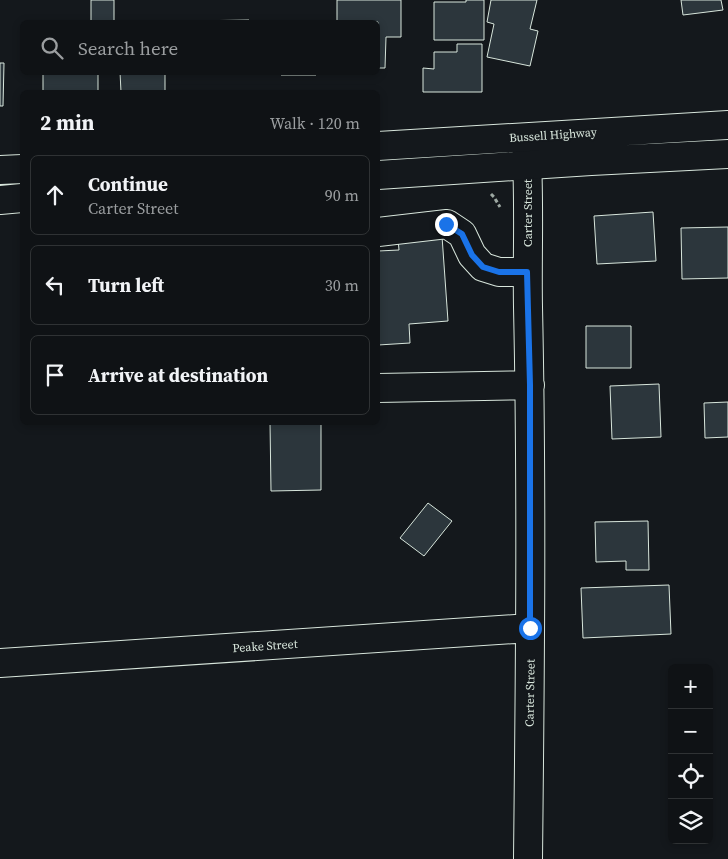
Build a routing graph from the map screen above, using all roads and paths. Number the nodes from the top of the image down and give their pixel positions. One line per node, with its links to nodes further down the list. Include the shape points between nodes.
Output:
1 (728, 125): 2 (street, Bussell Highway)
2 (526, 137): 3 (street, Bussell Highway); 5 (street, Carter Street)
3 (380, 146)
4 (728, 154): 5 (street)
5 (528, 165): 8 (street); 12 (street, Carter Street)
6 (20, 169): 7 (street)
7 (0, 170)
8 (380, 175)
9 (20, 198): 10 (street)
10 (0, 200)
11 (380, 232): 12 (street, via 446,224 462,234 472,255 483,267 499,272)
12 (527, 272): 13 (street, Carter Street)
13 (530, 385): 14 (street); 15 (street, Carter Street)
14 (380, 388)
15 (530, 628): 16 (street, Peake Street); 17 (street, Carter Street)
16 (0, 663)
17 (528, 859)

